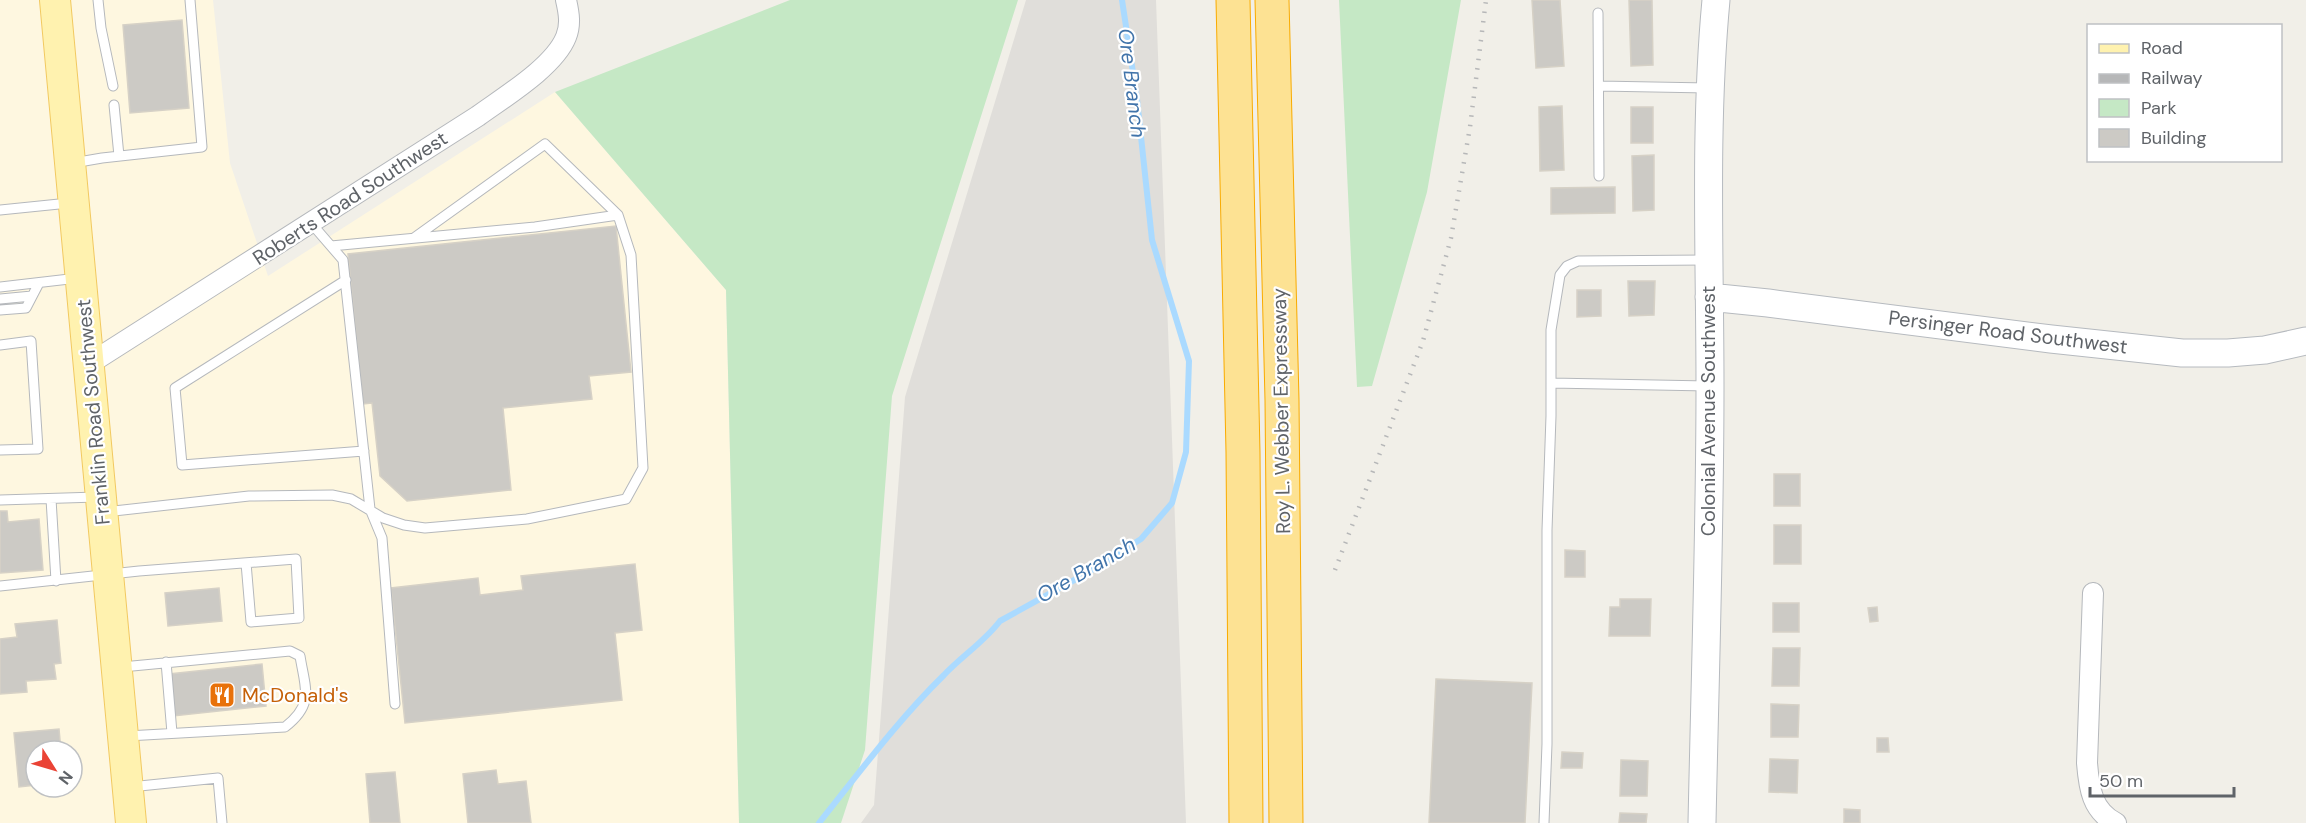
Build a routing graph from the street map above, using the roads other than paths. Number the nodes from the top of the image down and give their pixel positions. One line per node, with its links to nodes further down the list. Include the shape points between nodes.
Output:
1 (56, 0): 14 (main road, Franklin Road Southwest)
2 (98, 0): 10 (lane)
3 (190, 0): 13 (lane, via 202,147)
4 (566, 0): 19 (street, Roberts Road Southwest, via 570,20 567,37 531,77 478,116)
5 (1233, 0): 55 (highway, Roy L. Webber Expressway)
6 (1272, 0): 56 (highway, Roy L. Webber Expressway)
7 (1716, 0): 11 (main road, Colonial Avenue Southwest)
8 (1598, 13): 9 (lane)
9 (1599, 86): 11 (lane); 15 (lane)
10 (113, 87)
11 (1710, 88): 22 (main road, Colonial Avenue Southwest)
12 (114, 105): 13 (lane)
13 (120, 156): 14 (lane)
14 (70, 164): 16 (main road, Franklin Road Southwest)
15 (1599, 177)
16 (74, 202): 17 (lane); 23 (main road, Franklin Road Southwest)
17 (4, 210)
18 (618, 215): 20 (lane); 20 (lane, via 544,144); 41 (lane, via 631,255 643,468 626,499 527,519 425,528 383,518)
19 (310, 223): 21 (lane); 33 (street, Roberts Road Southwest)
20 (414, 238): 21 (lane)
21 (331, 246): 24 (lane, via 343,260)
22 (1708, 260): 28 (main road, Colonial Avenue Southwest); 34 (lane, via 1578,261 1567,266 1560,275 1554,301)
23 (81, 278): 25 (lane); 33 (main road, Franklin Road Southwest)
24 (346, 280): 37 (lane); 37 (lane, via 175,388 182,465)
25 (39, 283): 26 (lane); 27 (lane)
26 (0, 286)
27 (32, 296): 29 (lane); 30 (lane, via 26,308)
28 (1709, 297): 31 (main road, Persinger Road Southwest, via 2182,352 2265,350); 35 (main road, Colonial Avenue Southwest)
29 (0, 299)
30 (0, 310)
31 (2306, 341)
32 (0, 345): 36 (lane, via 31,341 38,449)
33 (89, 364): 40 (main road, Franklin Road Southwest)
34 (1551, 383): 35 (lane); 57 (lane)
35 (1710, 386): 58 (main road, Colonial Avenue Southwest)
36 (0, 450)
37 (364, 451): 41 (lane)
38 (51, 499): 39 (lane); 40 (lane); 44 (lane)
39 (0, 500)
40 (102, 505): 41 (lane, via 332,495); 43 (main road, Franklin Road Southwest)
41 (370, 509): 49 (lane, via 382,538)
42 (246, 563): 42 (lane, via 251,622 299,618 296,559); 43 (lane)
43 (108, 576): 44 (lane); 48 (main road, Franklin Road Southwest)
44 (56, 581): 45 (lane)
45 (0, 586)
46 (2093, 593): 59 (street, via 2088,781 2099,809)
47 (166, 662): 48 (lane); 50 (lane); 50 (lane, via 290,651 300,656 307,699 297,718 285,727)
48 (116, 668): 51 (main road, Franklin Road Southwest)
49 (395, 704)
50 (172, 733): 51 (lane)
51 (123, 736): 52 (main road, Franklin Road Southwest)
52 (128, 787): 53 (main road, Franklin Road Southwest); 54 (lane, via 218,778)
53 (131, 823)
54 (222, 823)
55 (1246, 823)
56 (1286, 823)
57 (1544, 823)
58 (1701, 823)
59 (2116, 823)

